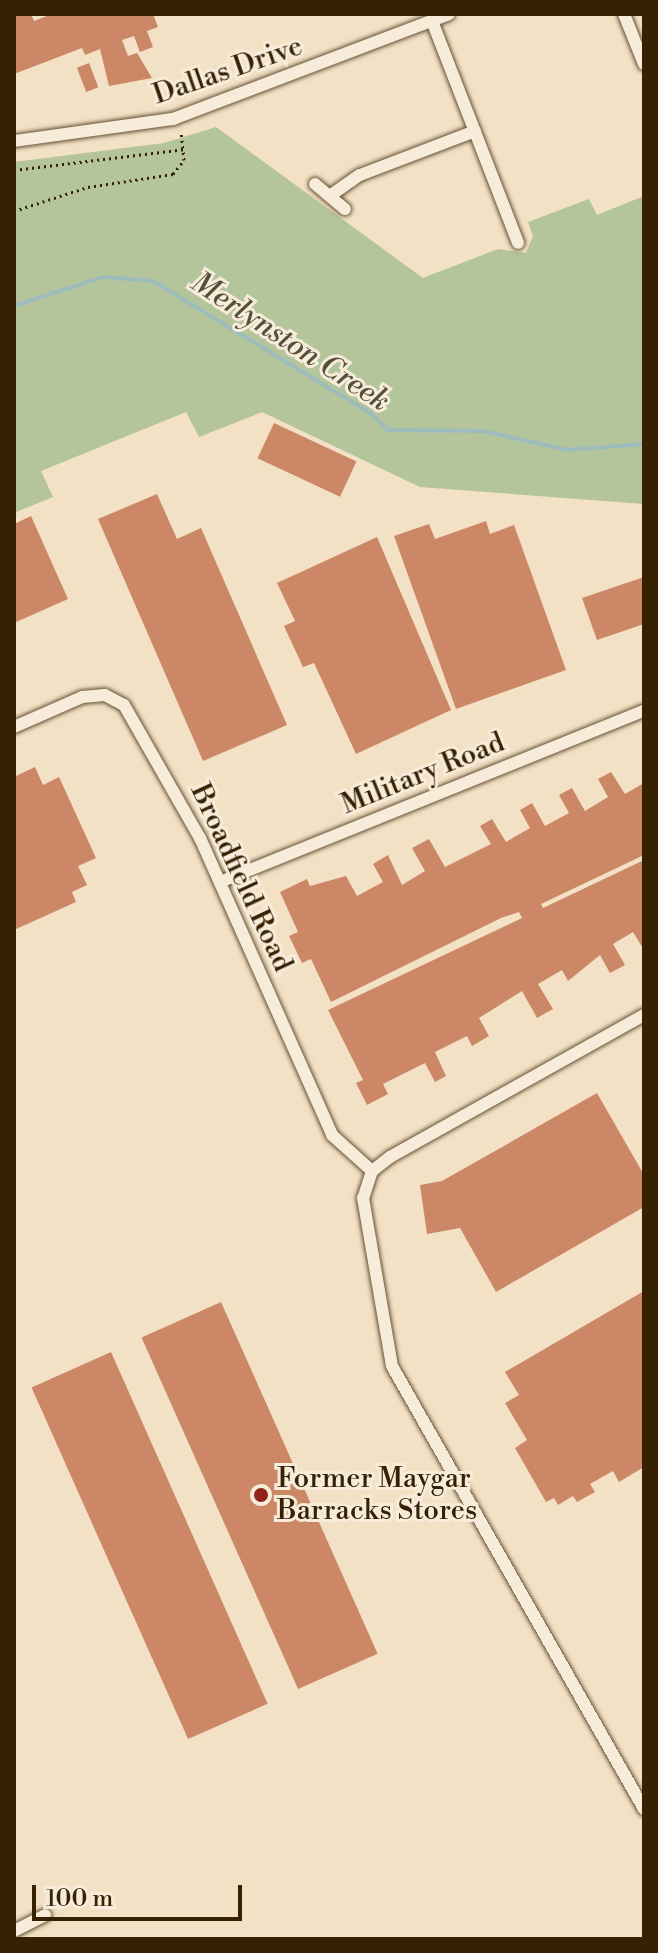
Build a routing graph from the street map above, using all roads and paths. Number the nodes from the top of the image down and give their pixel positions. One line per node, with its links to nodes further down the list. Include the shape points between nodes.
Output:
1 (449, 14): 3 (street, Dallas Drive)
2 (624, 14): 4 (street)
3 (432, 21): 5 (street); 7 (street, Dallas Drive, via 173,119)
4 (644, 64)
5 (475, 131): 11 (street, via 360,175); 14 (street)
6 (182, 139): 8 (path)
7 (14, 141)
8 (184, 149): 9 (path); 13 (path, via 182,167 173,174 88,187)
9 (14, 170)
10 (315, 184): 11 (street)
11 (331, 195): 12 (street)
12 (345, 209)
13 (14, 211)
14 (518, 243)
15 (644, 711): 17 (street, Military Road)
16 (14, 727): 17 (street, Broadfield Road, via 82,697 116,699 154,753)
17 (220, 882): 19 (street, Broadfield Road, via 332,1135)
18 (644, 1015): 19 (street)
19 (372, 1171): 20 (street, via 363,1198 392,1366)
20 (644, 1809)
21 (45, 1915): 22 (street)
22 (14, 1931)

